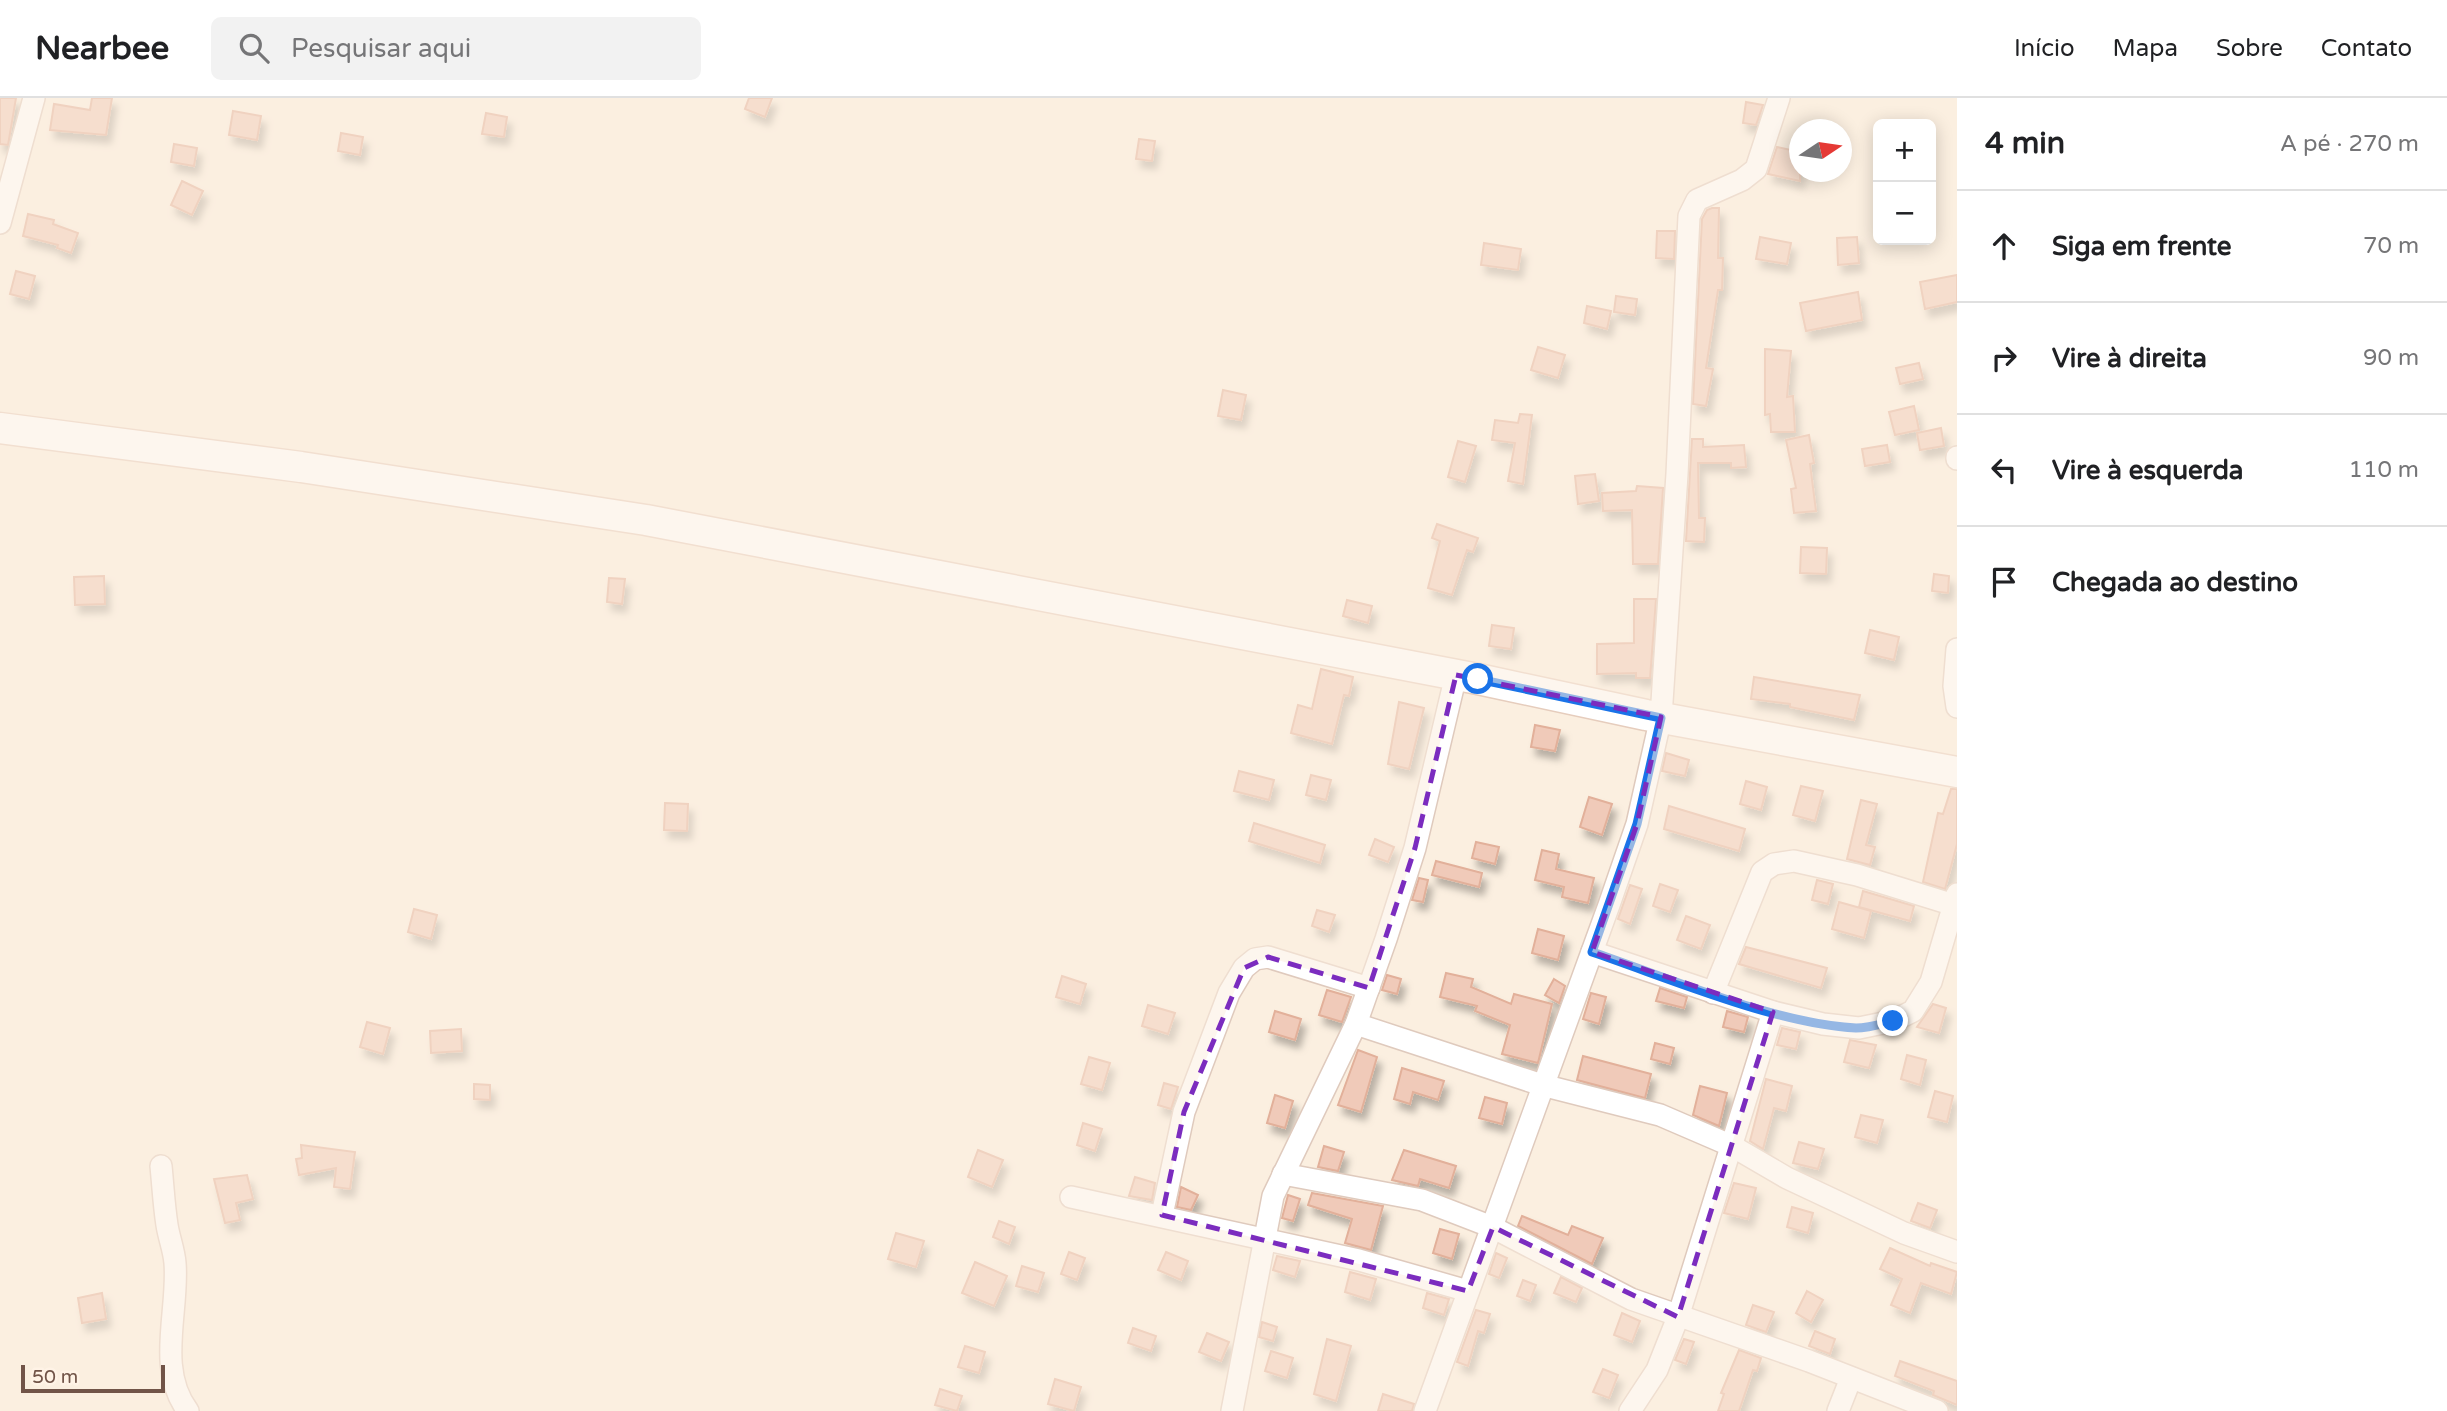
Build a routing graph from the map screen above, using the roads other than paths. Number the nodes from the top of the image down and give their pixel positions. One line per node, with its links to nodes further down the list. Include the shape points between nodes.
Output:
1 (34, 98): 3 (street)
2 (1777, 99): 8 (street, via 1756,169 1697,200 1689,216)
3 (0, 223)
4 (0, 428): 6 (main road, via 301,467 646,520)
5 (1957, 649): 7 (street)
6 (1456, 675): 8 (main road); 12 (street, via 1415,848)
7 (1957, 707)
8 (1661, 718): 9 (main road); 11 (street, via 1637,824)
9 (1957, 772)
10 (1955, 900): 13 (street, via 1794,861 1774,864 1762,872); 14 (street, via 1931,982 1913,1011 1893,1021 1859,1028)
11 (1592, 952): 13 (street); 16 (street)
12 (1369, 988): 15 (street); 21 (street, via 1268,957 1244,968 1229,993 1184,1112)
13 (1713, 993): 14 (street)
14 (1773, 1012): 17 (street)
15 (1356, 1024): 16 (street); 19 (street)
16 (1542, 1085): 17 (street, via 1660,1115); 22 (street)
17 (1731, 1146): 24 (street, via 1903,1233); 26 (street)
18 (161, 1166): 28 (street, via 175,1261 170,1336)
19 (1283, 1174): 22 (street, via 1422,1200); 23 (street)
20 (1071, 1197): 21 (street)
21 (1162, 1215): 23 (street)
22 (1492, 1227): 25 (street); 26 (street, via 1631,1299)
23 (1263, 1239): 25 (street); 29 (street)
24 (1957, 1252)
25 (1468, 1291): 30 (street)
26 (1678, 1318): 27 (street); 31 (street, via 1657,1370)
27 (1851, 1378): 32 (street); 33 (street)
28 (181, 1408)
29 (1232, 1411)
30 (1425, 1411)
31 (1630, 1411)
32 (1838, 1411)
33 (1937, 1411)

